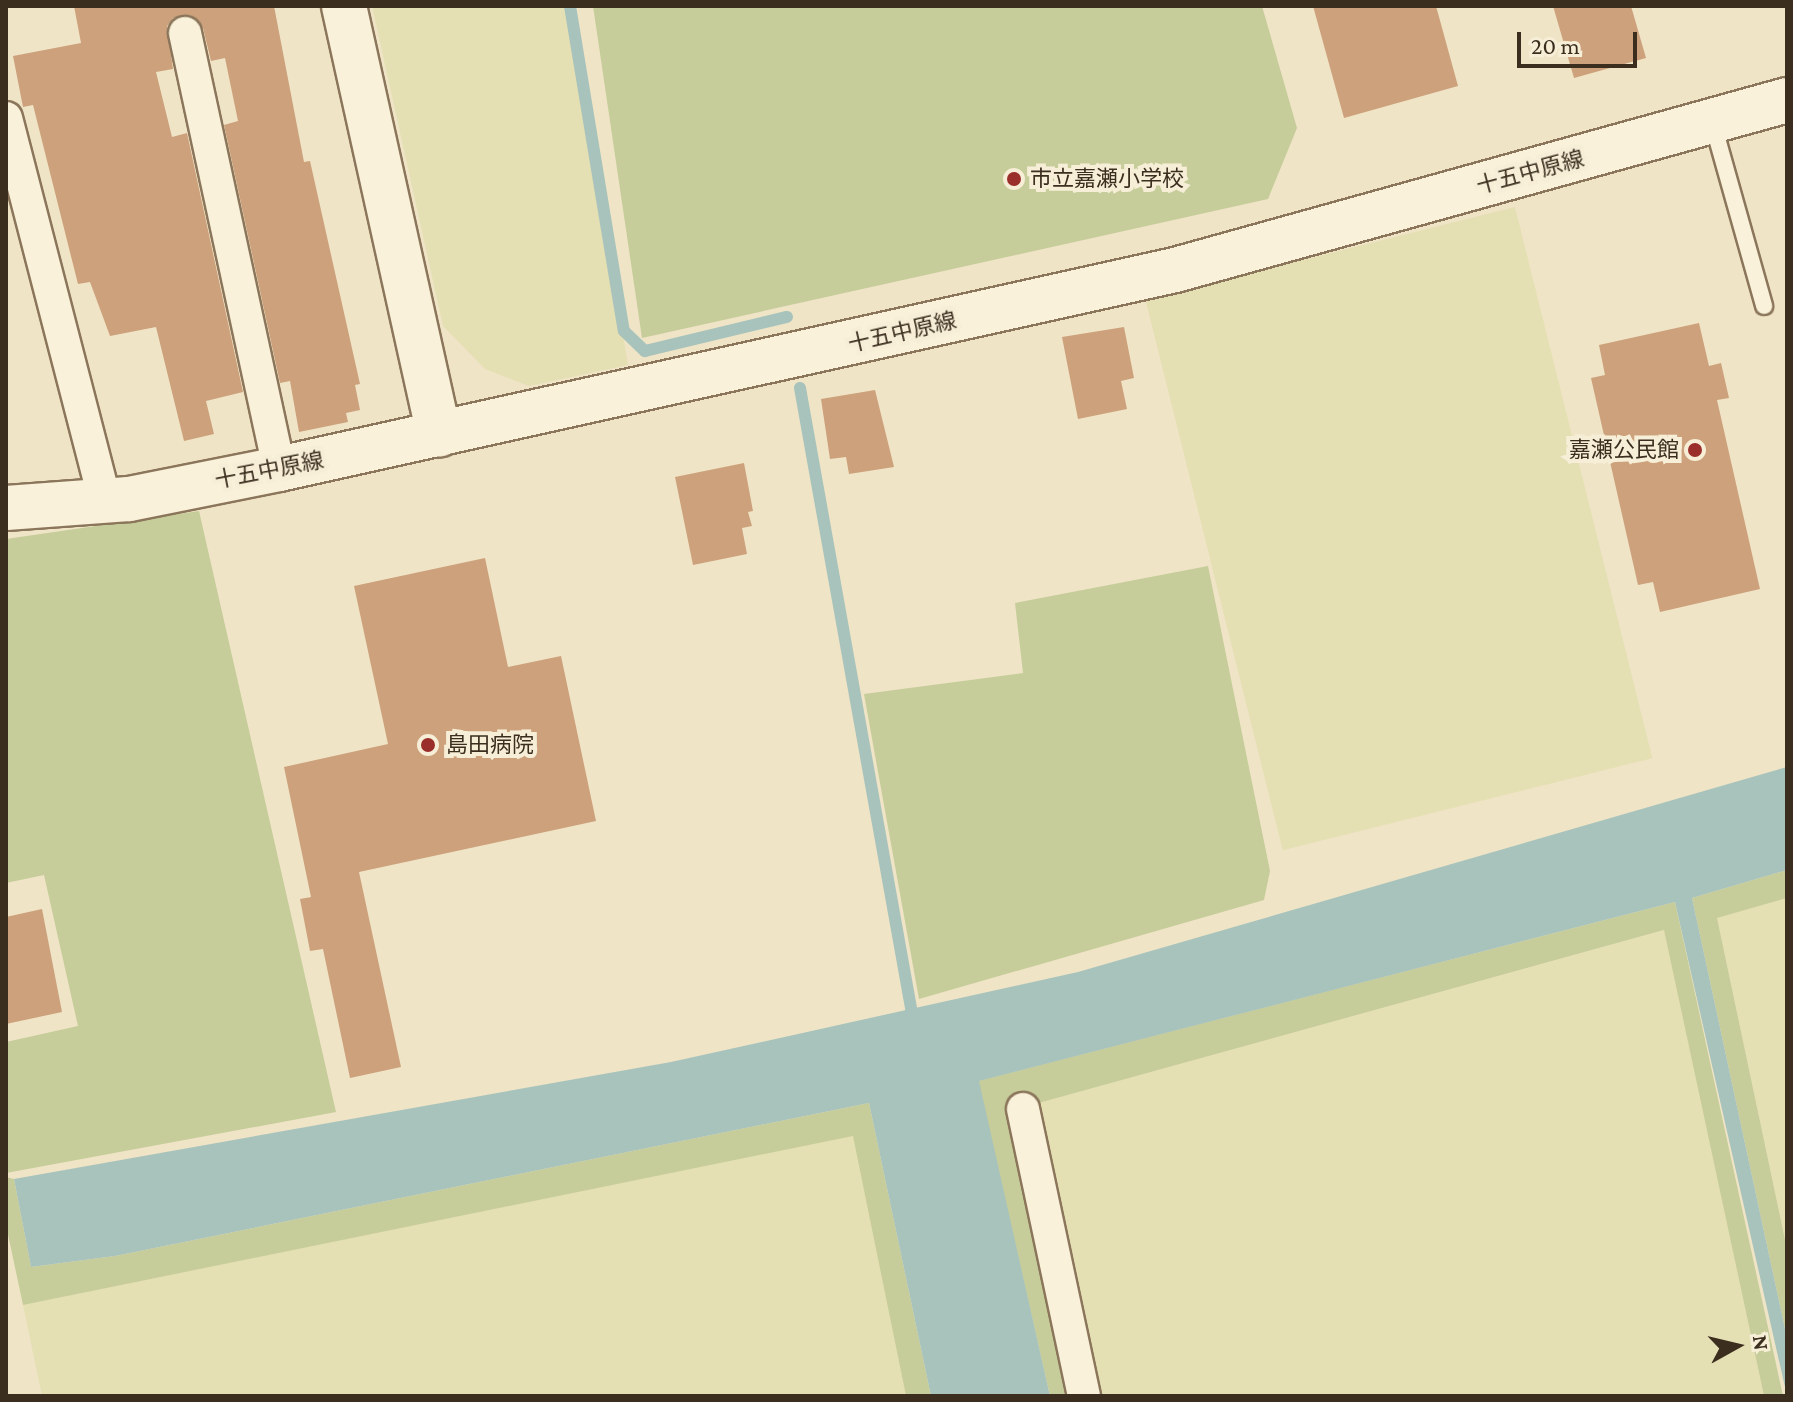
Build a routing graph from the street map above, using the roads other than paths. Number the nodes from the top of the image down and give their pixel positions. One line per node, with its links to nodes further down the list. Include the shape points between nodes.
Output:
1 (344, 6): 7 (main road)
2 (185, 33): 8 (street)
3 (1787, 100): 5 (main road, 十五中原線)
4 (6, 118): 9 (street)
5 (1712, 122): 6 (lane); 7 (main road, 十五中原線, via 1175,270)
6 (1764, 306)
7 (439, 435): 8 (main road, 十五中原線)
8 (279, 469): 9 (main road, 十五中原線)
9 (105, 501): 10 (main road, 十五中原線)
10 (6, 508)
11 (1023, 1109): 12 (street)
12 (1084, 1396)

